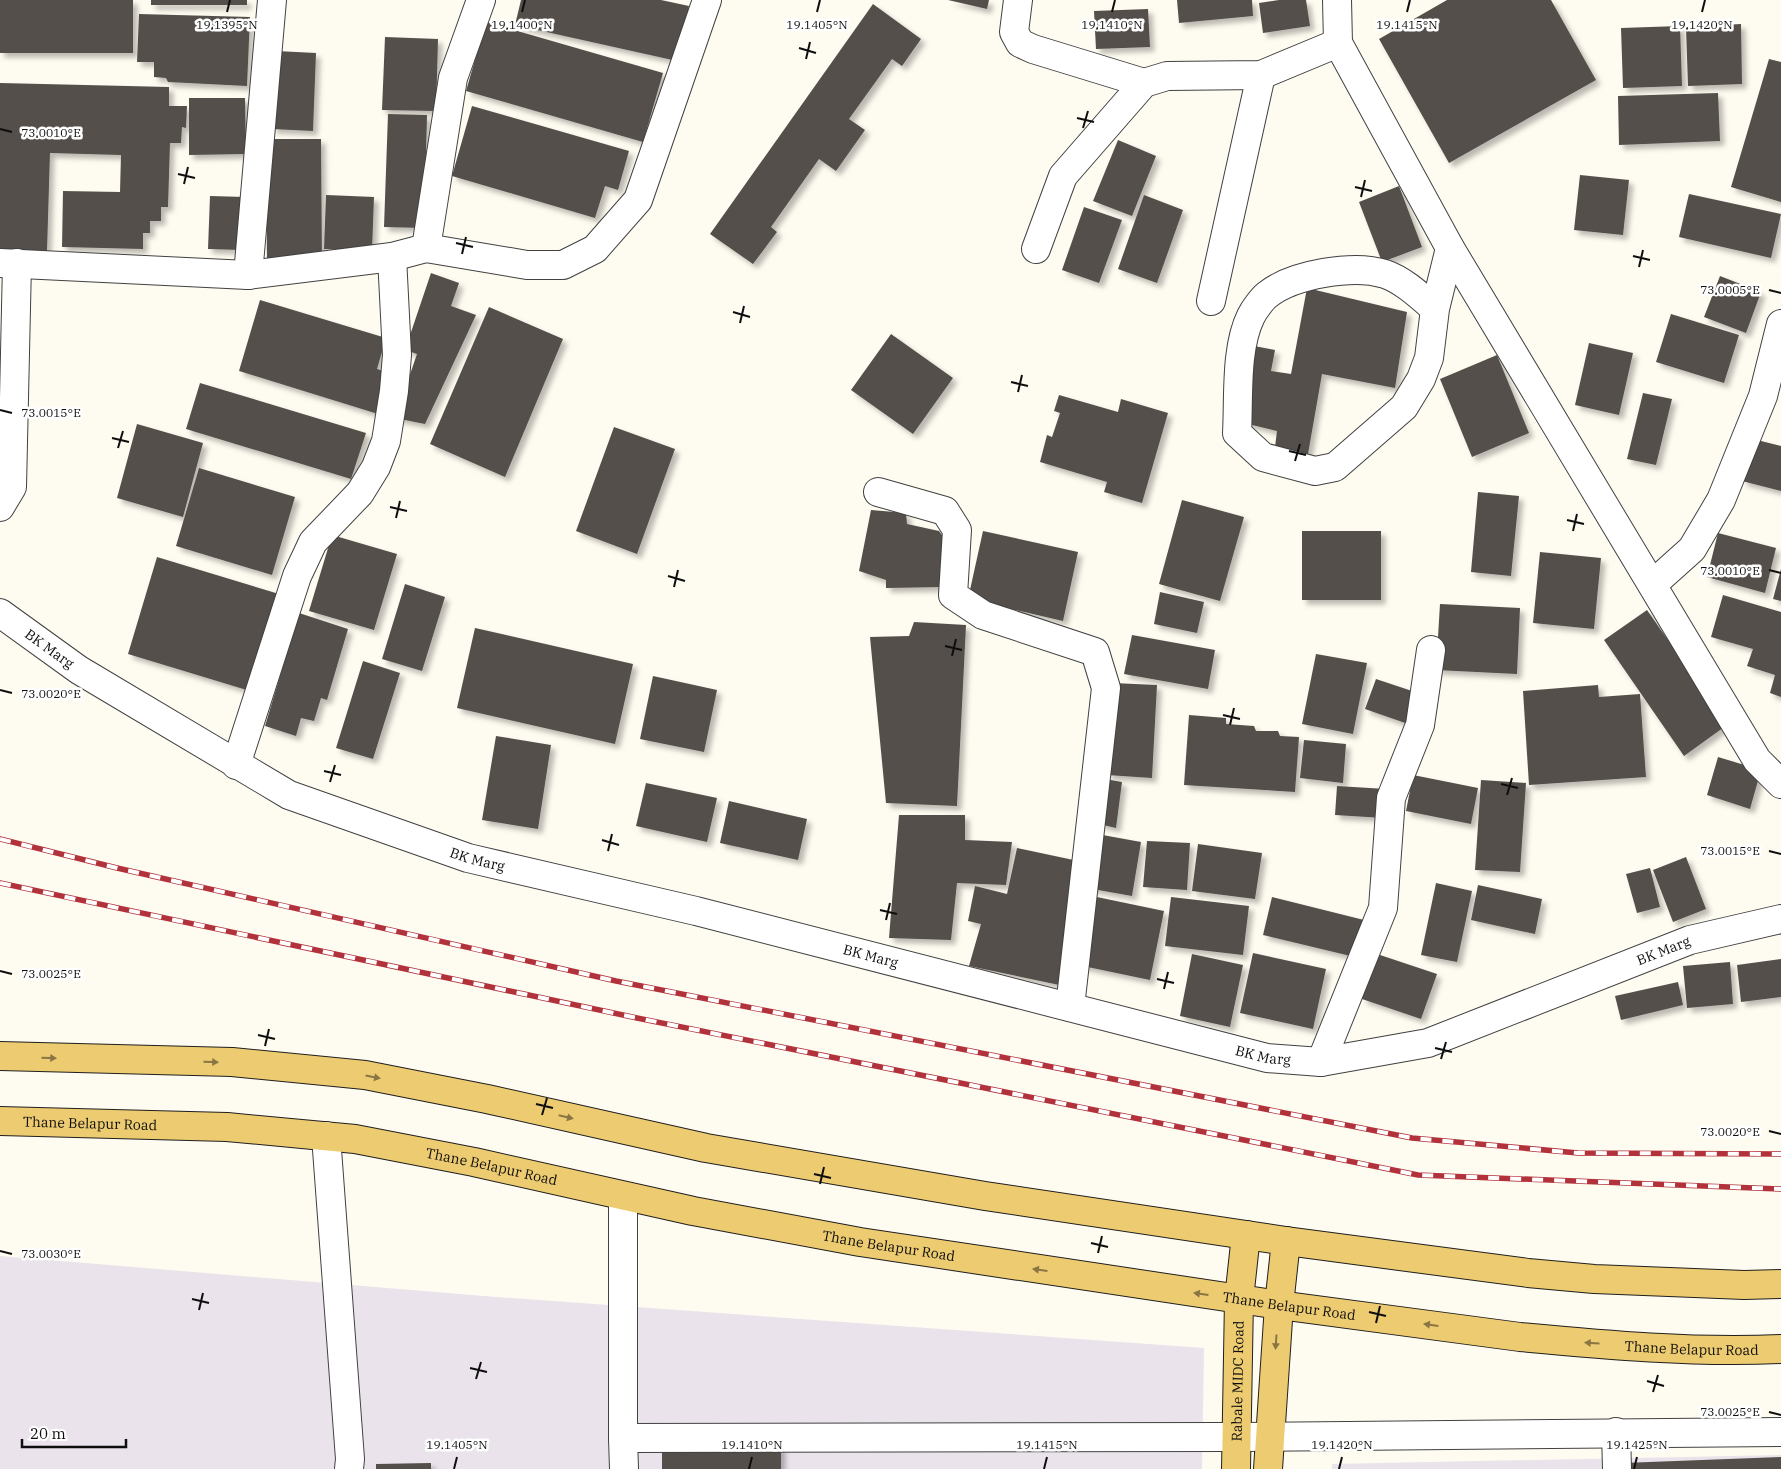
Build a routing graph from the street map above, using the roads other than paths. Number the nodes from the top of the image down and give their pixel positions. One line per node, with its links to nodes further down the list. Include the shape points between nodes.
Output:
1 (272, 0): 14 (street)
2 (481, 0): 9 (street, via 453,78)
3 (707, 0): 9 (street, via 638,200 595,249 562,265 526,265)
4 (1018, 0): 8 (street, via 1014,32 1020,43 1033,50)
5 (1337, 0): 6 (street)
6 (1338, 43): 7 (street); 10 (street)
7 (1261, 75): 8 (street, via 1167,76); 15 (street)
8 (1144, 83): 11 (street, via 1063,176)
9 (426, 248): 12 (street)
10 (1450, 248): 16 (street); 20 (street)
11 (1036, 249)
12 (392, 257): 14 (street); 23 (street, via 397,354 386,441 376,467 360,493 313,542 297,576)
13 (8, 263): 14 (street); 19 (street, via 12,487)
14 (248, 275)
15 (1211, 301)
16 (1435, 309): 16 (street, via 1386,274 1362,269 1293,280 1267,295 1252,315 1242,339 1237,433 1263,457 1315,471 1335,467 1404,407 1422,379 1429,358)
17 (1781, 324): 20 (street, via 1762,396 1721,500 1692,549)
18 (878, 492): 26 (street, via 945,512 957,530 954,595 983,615 1095,652 1106,688)
19 (0, 507)
20 (1652, 584): 24 (street, via 1757,760)
21 (0, 613): 23 (street, BK Marg, via 79,670)
22 (1431, 650): 28 (street, via 1420,725 1391,798 1383,908)
23 (236, 766): 26 (street, BK Marg, via 289,795 468,858 696,911)
24 (1781, 784)
25 (1781, 919): 28 (street, BK Marg, via 1690,940 1428,1044)
26 (1070, 1007): 28 (street, BK Marg, via 1267,1058)
27 (0, 1056): 32 (main road, one-way to 32, via 232,1062 365,1075 706,1148 852,1175)
28 (1321, 1062)
29 (0, 1121): 30 (main road, Thane Belapur Road, via 227,1126)
30 (326, 1136): 31 (main road, Thane Belapur Road, via 474,1162); 43 (street)
31 (623, 1196): 35 (main road, Thane Belapur Road, one-way to 31, via 860,1242); 42 (street)
32 (1246, 1235): 33 (main road); 35 (main road, Rabale MIDC Road)
33 (1286, 1241): 34 (main road, via 1594,1279); 36 (main road)
34 (1781, 1284)
35 (1239, 1299): 36 (main road, Thane Belapur Road); 41 (main road, Rabale MIDC Road)
36 (1278, 1305): 37 (main road, Thane Belapur Road, one-way to 36, via 1572,1342); 40 (main road, one-way to 40)
37 (1781, 1349)
38 (1616, 1432): 39 (street); 40 (street); 47 (street)
39 (1781, 1432)
40 (1269, 1436): 41 (street); 46 (main road)
41 (1237, 1437): 42 (street); 45 (main road, Rabale MIDC Road)
42 (624, 1438): 44 (street)
43 (349, 1469)
44 (624, 1469)
45 (1236, 1469)
46 (1268, 1469)
47 (1617, 1469)

